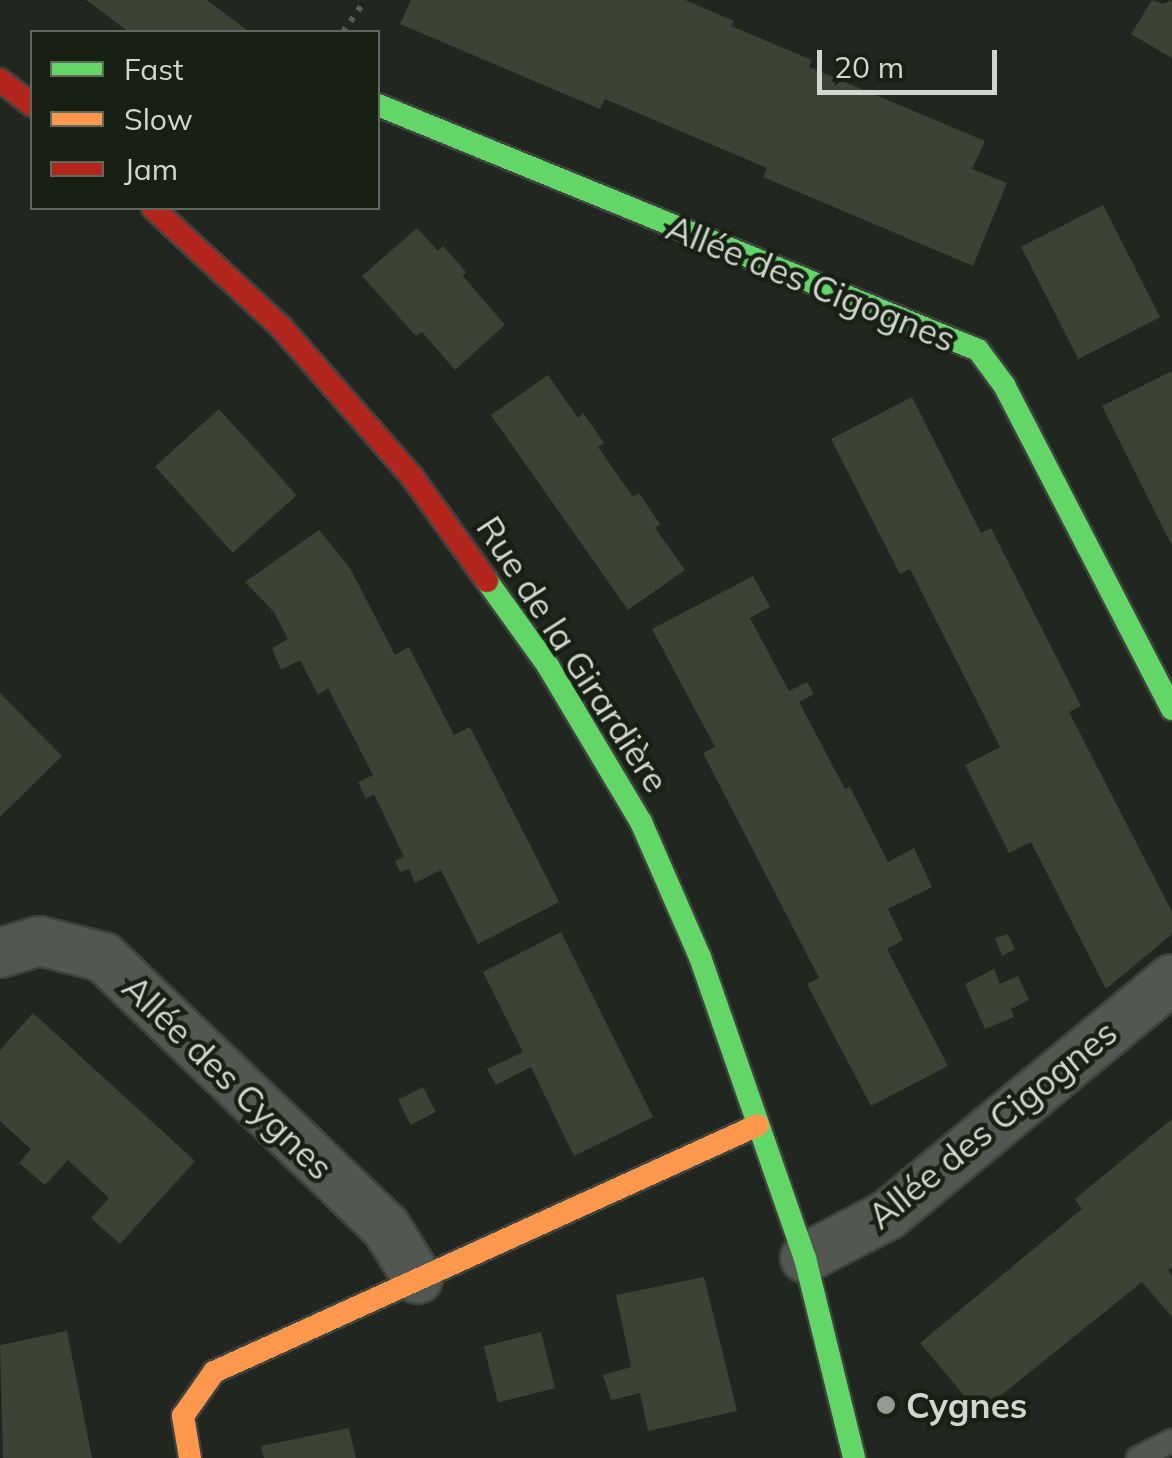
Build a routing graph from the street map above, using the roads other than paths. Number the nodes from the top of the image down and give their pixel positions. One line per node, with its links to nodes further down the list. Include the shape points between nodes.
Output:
1 (0, 80): 2 (street)
2 (30, 103)
3 (380, 107): 5 (street, Allée des Cigognes, via 978,350 1004,386)
4 (174, 214): 8 (street, Rue de la Girardière, via 413,478 548,666 641,822 700,958)
5 (1172, 709)
6 (0, 953): 10 (street, Allée des Cygnes, via 39,941 103,957 386,1227)
7 (1172, 979): 9 (street, Allée des Cigognes, via 888,1216)
8 (758, 1124): 9 (street, Rue de la Girardière); 10 (street)
9 (805, 1258): 13 (street, Rue de la Girardière)
10 (418, 1280): 12 (street, via 214,1372 183,1416)
11 (1172, 1441): 14 (lane)
12 (190, 1458)
13 (854, 1458)
14 (1138, 1458)

